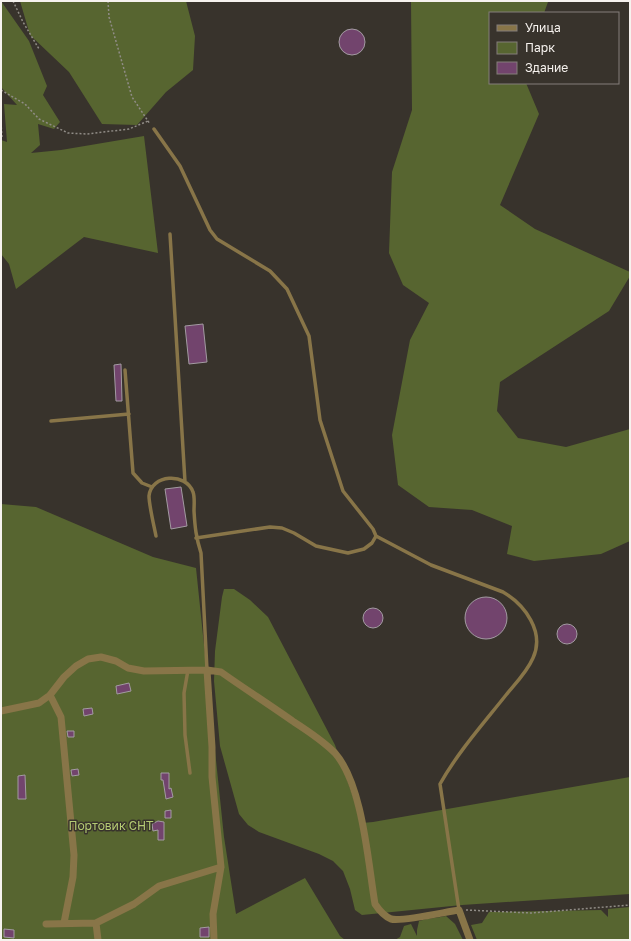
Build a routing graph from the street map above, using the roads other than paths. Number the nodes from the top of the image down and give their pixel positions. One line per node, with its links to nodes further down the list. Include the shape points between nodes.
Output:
1 (154, 129): 9 (lane, via 180,166 217,240 270,271 287,289 309,336 320,420 343,491)
2 (170, 234): 6 (lane)
3 (125, 370): 4 (lane)
4 (129, 414): 5 (lane); 7 (lane, via 133,474 142,483)
5 (51, 421)
6 (185, 482): 7 (lane, via 173,478 163,479); 10 (lane, via 193,492)
7 (152, 487): 8 (lane, via 149,496)
8 (156, 536)
9 (376, 536): 10 (lane, via 364,549 348,553 316,546 282,528 270,527); 17 (lane, via 431,565 513,598 527,613 535,635 533,658 450,766 440,784)
10 (196, 538): 12 (lane, via 202,553)
11 (188, 670): 12 (street); 13 (street, via 144,671 128,668 101,657 88,659 64,677); 15 (lane, via 184,693)
12 (207, 670): 16 (street, via 212,777); 17 (street, via 221,672 317,738 334,753 351,782 360,812 375,904 383,914 392,919 404,919)
13 (50, 695): 14 (street, via 39,703); 18 (street, via 61,717 74,855 73,878)
14 (1, 711)
15 (190, 773)
16 (221, 867): 19 (street, via 159,886 134,904); 22 (street, via 213,914)
17 (459, 910): 23 (street)
18 (64, 923): 19 (street); 20 (street)
19 (96, 923): 21 (street)
20 (46, 924)
21 (98, 940)
22 (214, 940)
23 (470, 940)

